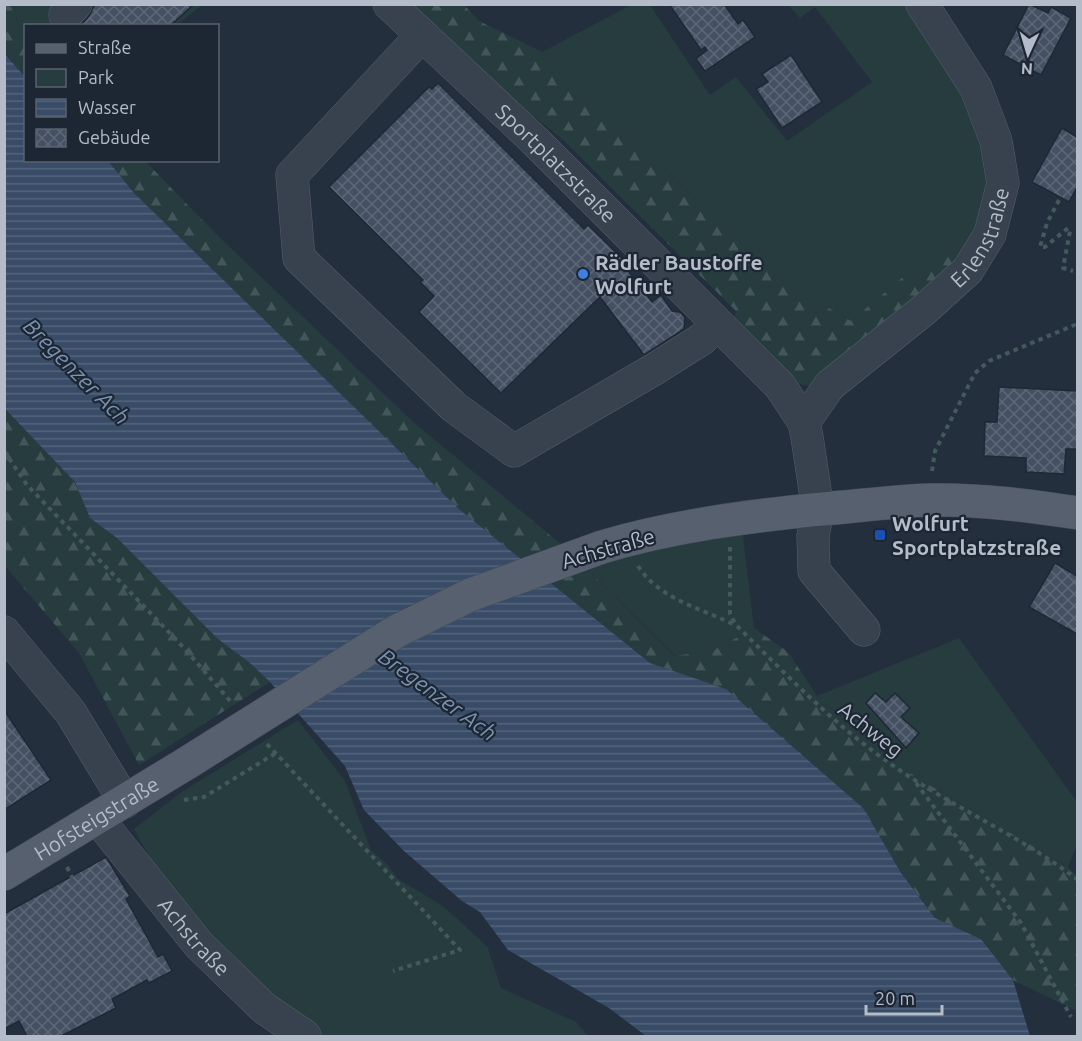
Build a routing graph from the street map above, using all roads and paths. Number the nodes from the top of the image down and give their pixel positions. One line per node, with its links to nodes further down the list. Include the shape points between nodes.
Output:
1 (389, 4): 3 (street, Sportplatzstraße)
2 (922, 4): 8 (street, Erlenstraße, via 976,88 996,141 1003,183 990,234 968,270 830,385)
3 (422, 35): 6 (street, Sportplatzstraße, via 534,140); 6 (street, via 292,175 299,258 307,266 454,407 514,452 702,339)
4 (1059, 200): 5 (path, via 1039,243 1045,247 1068,228 1063,268)
5 (1073, 271)
6 (716, 324): 8 (street, Sportplatzstraße, via 780,386)
7 (1077, 324): 10 (path, via 989,361 975,373 934,451)
8 (804, 422): 11 (street, Sportplatzstraße)
9 (4, 452): 18 (path, via 27,485 185,649)
10 (932, 472)
11 (818, 510): 12 (main road, Achstraße, via 933,500 1033,506); 16 (street, Sportplatzstraße, via 813,536 814,571); 21 (main road, Achstraße, bridge, via 659,532 602,547 470,595 397,631)
12 (1077, 513)
13 (729, 541): 15 (path, via 730,614)
14 (636, 562): 15 (path, via 669,596)
15 (736, 625): 22 (path, Achweg, via 834,719)
16 (864, 630)
17 (4, 632): 24 (street, Achstraße, via 71,713)
18 (238, 710)
19 (261, 736): 20 (path)
20 (276, 753): 23 (path, via 204,797); 27 (path, via 460,950)
21 (187, 763): 24 (main road, Hofsteigstraße)
22 (914, 779): 26 (path, Achweg, via 1041,852); 28 (path, via 1021,923)
23 (183, 801)
24 (112, 810): 25 (main road, Hofsteigstraße); 29 (street, Achstraße, via 199,945 264,1008)
25 (4, 874)
26 (1077, 880)
27 (393, 971)
28 (1071, 1017)
29 (305, 1036)

